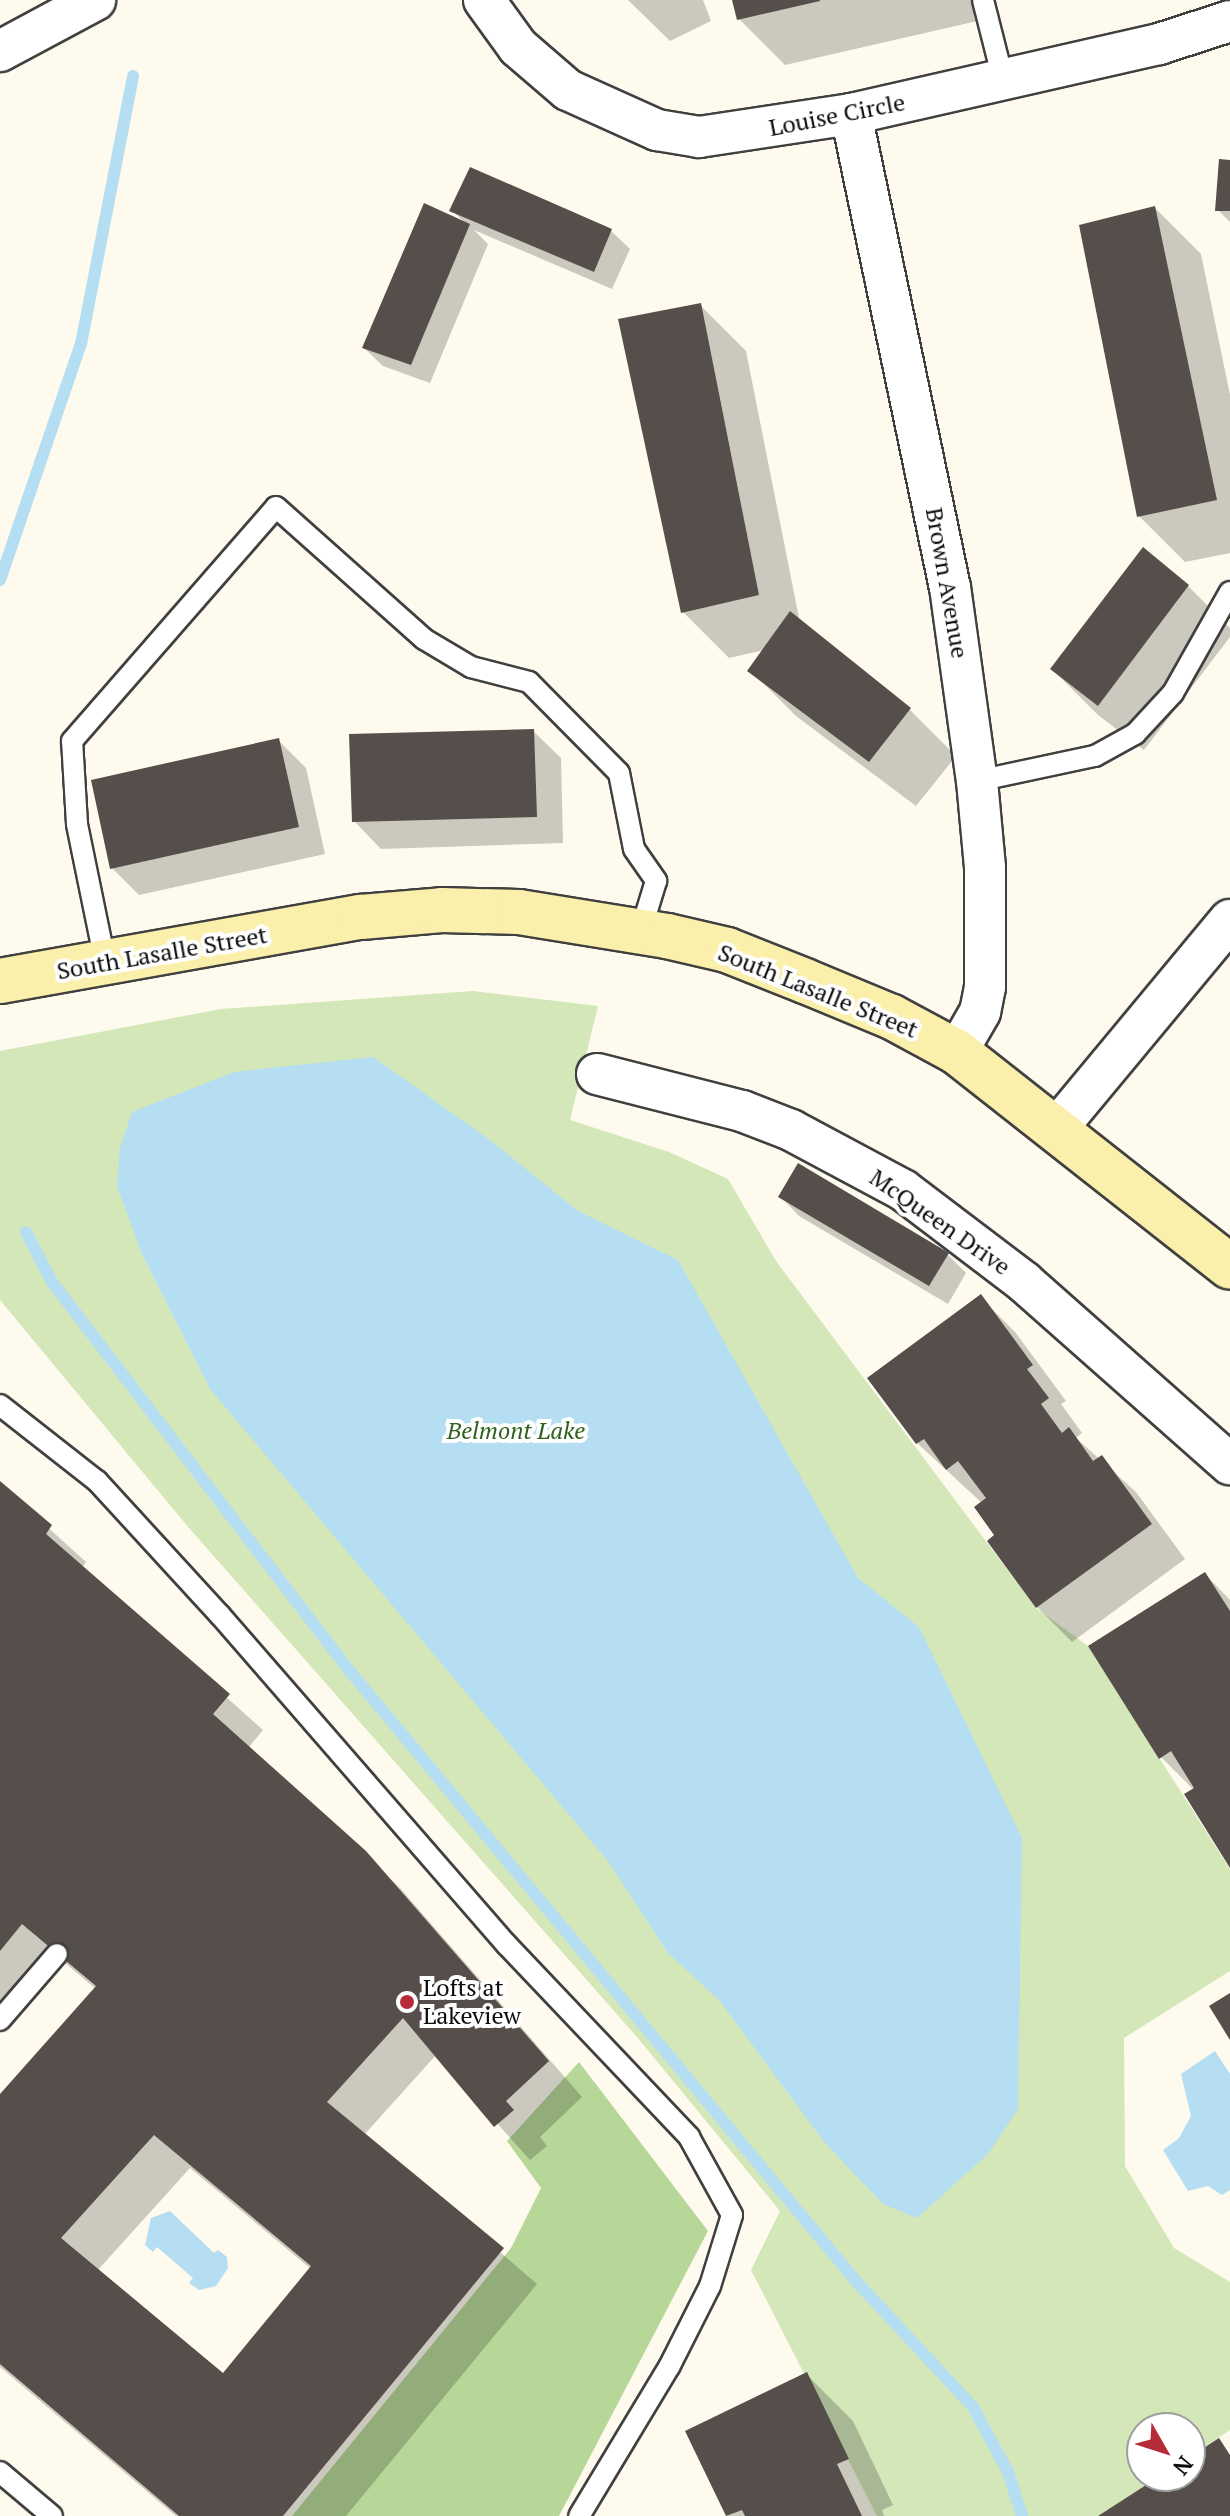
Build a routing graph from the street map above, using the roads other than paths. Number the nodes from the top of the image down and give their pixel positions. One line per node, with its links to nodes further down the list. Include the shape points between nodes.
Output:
1 (95, 0): 5 (street)
2 (484, 0): 7 (street, Louise Circle, via 518,47 568,90 657,130 699,137)
3 (983, 0): 6 (lane)
4 (1230, 21): 6 (street, Louise Circle, via 1159,44)
5 (0, 51)
6 (1003, 79): 7 (street, Louise Circle)
7 (851, 114): 9 (street, Brown Avenue, via 950,587)
8 (1230, 592): 9 (lane, via 1173,693 1135,734 1095,756)
9 (977, 781): 14 (street, Brown Avenue, via 985,868 985,987 980,1012)
10 (1230, 920): 16 (street)
11 (641, 930): 12 (street, South Lasalle Street, via 519,912 442,910 361,917); 12 (lane, via 656,881 634,849 619,773 529,682 471,667 424,639 276,507 72,741 77,824); 14 (street, South Lasalle Street, via 727,950 892,1017)
12 (105, 961): 13 (street, South Lasalle Street)
13 (0, 981)
14 (957, 1052): 16 (street, South Lasalle Street)
15 (597, 1074): 19 (street, McQueen Drive, via 742,1111 791,1130 903,1190 1024,1282)
16 (1058, 1127): 17 (street, South Lasalle Street)
17 (1230, 1267)
18 (0, 1405): 24 (lane, via 97,1481 220,1615 507,1945 689,2137 732,2215 710,2286 669,2367)
19 (1230, 1464)
20 (57, 1954): 21 (lane)
21 (0, 2020)
22 (0, 2472): 23 (lane)
23 (52, 2516)
24 (579, 2516)

